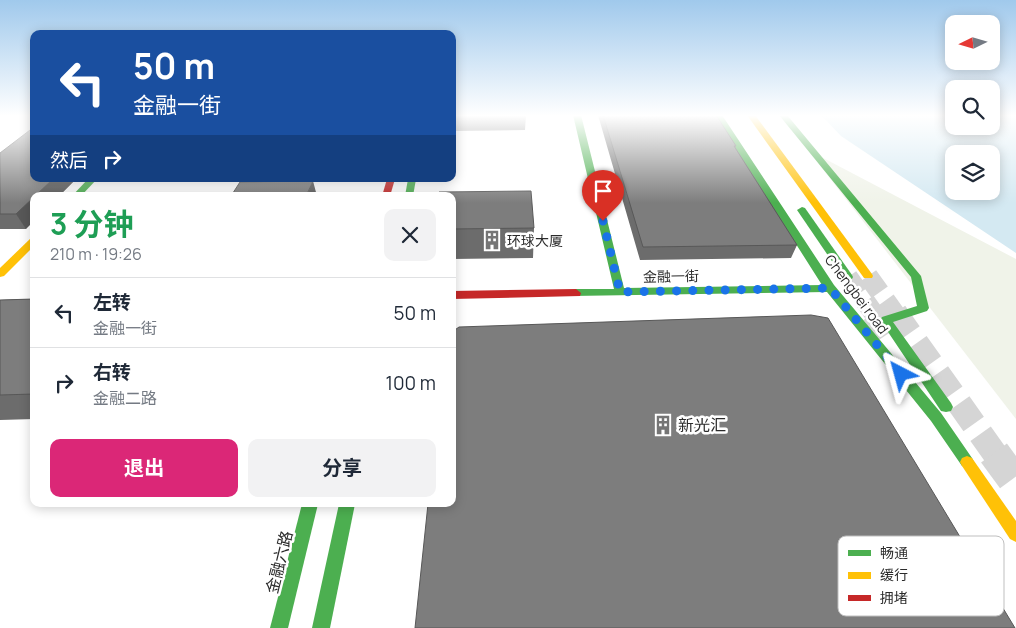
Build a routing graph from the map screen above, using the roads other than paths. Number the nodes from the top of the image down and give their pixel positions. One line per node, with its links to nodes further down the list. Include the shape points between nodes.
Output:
1 (584, 144): 13 (main road)
2 (737, 144): 12 (main road, Chengbei road)
3 (773, 144): 10 (main road)
4 (807, 144): 15 (main road, Chengbei road, via 916,276 923,308 886,320)
5 (91, 182): 6 (main road)
6 (80, 192)
7 (798, 204): 11 (main road)
8 (30, 244): 9 (main road)
9 (0, 274)
10 (868, 276)
11 (848, 277)
12 (830, 288): 13 (main road, 金融一街); 18 (main road, Chengbei road, via 936,417)
13 (620, 292): 14 (main road, 金融一街)
14 (456, 295)
15 (954, 418)
16 (309, 507): 19 (main road, 金融六路)
17 (346, 507): 20 (main road)
18 (1016, 534)
19 (279, 628)
20 (322, 628)

